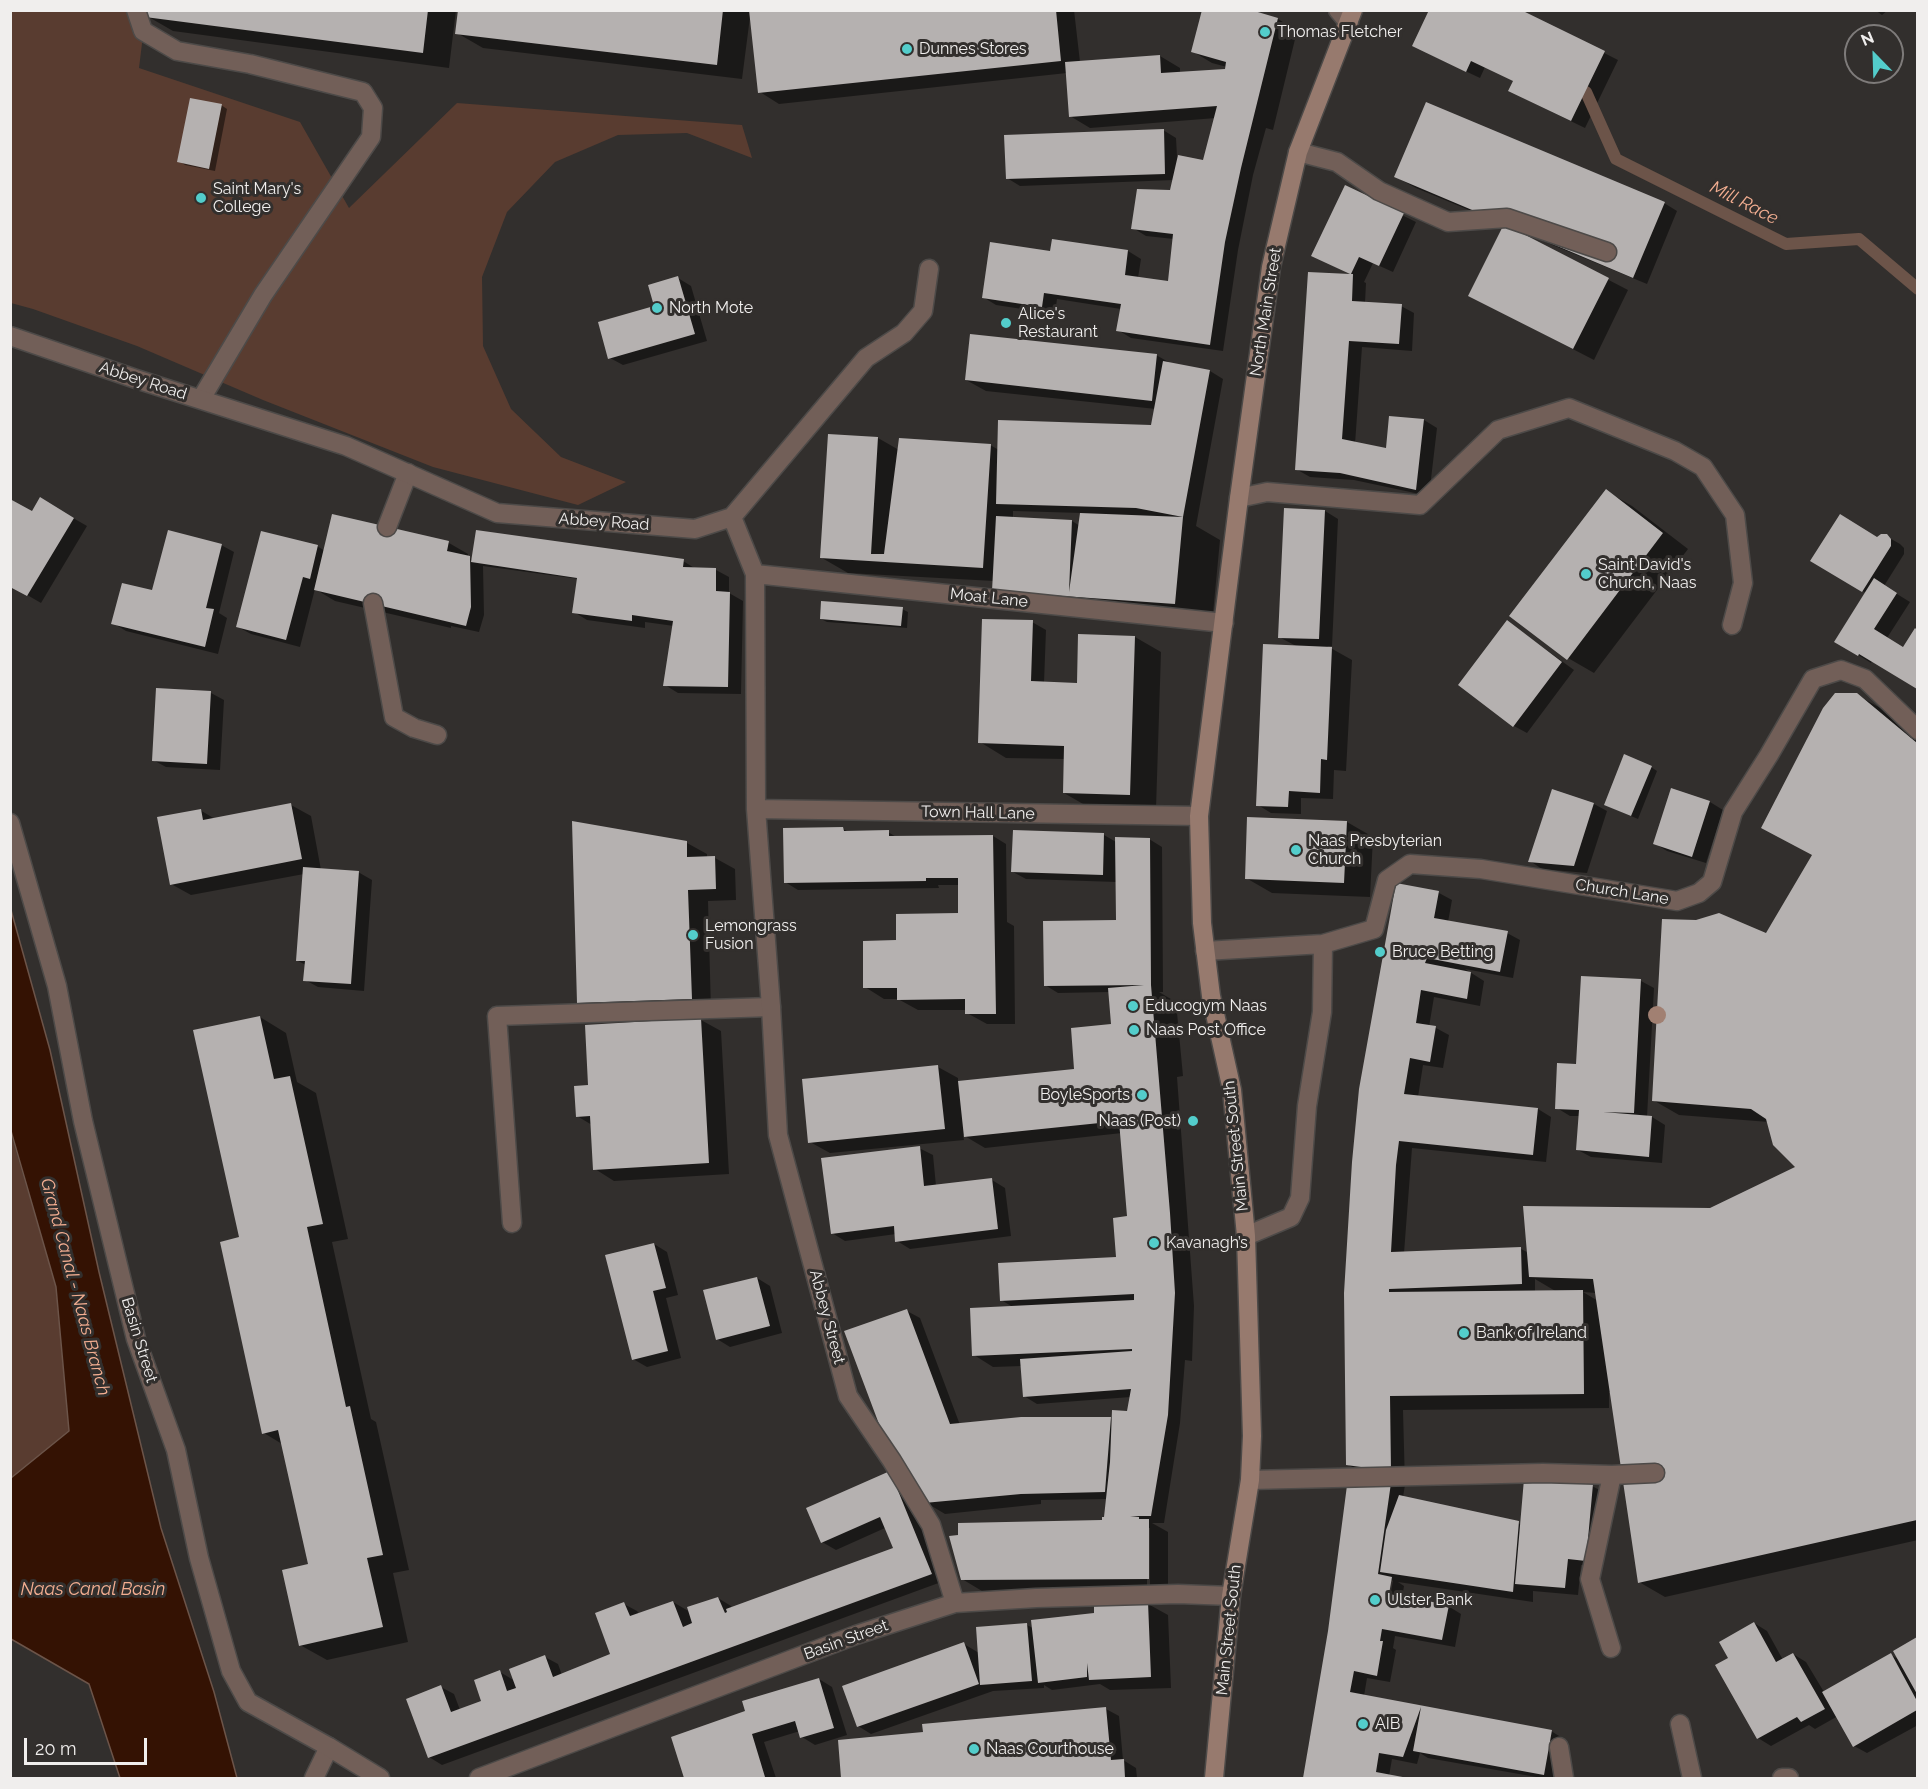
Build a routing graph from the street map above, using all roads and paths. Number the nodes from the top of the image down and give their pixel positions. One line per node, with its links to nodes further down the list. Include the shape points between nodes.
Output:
1 (136, 10): 7 (street, via 143,31 177,51 250,64 363,92 373,108 371,137 263,295)
2 (1347, 15): 3 (main road, North Main Street)
3 (1298, 152): 4 (street, via 1337,162 1379,191 1448,222 1507,218); 9 (main road, North Main Street, via 1271,267)
4 (1607, 252)
5 (929, 269): 10 (street, via 923,311 904,333 866,358)
6 (10, 336): 7 (street, Abbey Road)
7 (201, 399): 8 (street, Abbey Road, via 346,446)
8 (408, 473): 10 (street, Abbey Road, via 497,513 695,529); 11 (street)
9 (1239, 498): 14 (main road, North Main Street); 15 (street, via 1267,492 1420,505 1498,430 1569,408 1703,467 1736,515 1743,583)
10 (732, 517): 12 (street)
11 (387, 527)
12 (755, 574): 14 (street, Moat Lane); 18 (street)
13 (373, 603): 17 (street, via 394,717)
14 (1224, 623): 19 (main road, Main Street South)
15 (1732, 625)
16 (1917, 730): 21 (street, Church Lane, via 1865,679 1841,670 1813,679 1733,812 1712,882 1698,894 1677,901 1481,869 1410,864 1387,880 1374,929)
17 (437, 735)
18 (756, 809): 19 (street, Town Hall Lane); 23 (street)
19 (1199, 816): 22 (main road, Main Street South)
20 (10, 823): 33 (street, Basin Street, via 57,986 83,1121 136,1339 177,1450 200,1558 231,1671 248,1702)
21 (1323, 944): 22 (street); 25 (street, via 1322,1012 1307,1106 1300,1198 1291,1217)
22 (1205, 951): 25 (main road, Main Street South, via 1232,1090)
23 (771, 1007): 24 (street, via 497,1016); 30 (street, Abbey Street, via 778,1135 848,1396 931,1525)
24 (512, 1223)
25 (1246, 1236): 28 (main road, Main Street South)
26 (1655, 1473): 27 (street)
27 (1612, 1475): 28 (street); 31 (street, via 1590,1579)
28 (1250, 1480): 29 (main road, Main Street South)
29 (1231, 1596): 30 (street, Basin Street, via 1047,1597); 38 (main road, Main Street South)
30 (955, 1603): 37 (street, Basin Street, via 856,1635)
31 (1611, 1648)
32 (1680, 1724): 40 (street)
33 (329, 1747): 35 (street); 36 (street, Basin Street)
34 (1559, 1747): 39 (street)
35 (314, 1779)
36 (380, 1779)
37 (479, 1779)
38 (1214, 1779)
39 (1564, 1779)
40 (1692, 1779)
41 (1782, 1779): 42 (street)
42 (1789, 1779)

